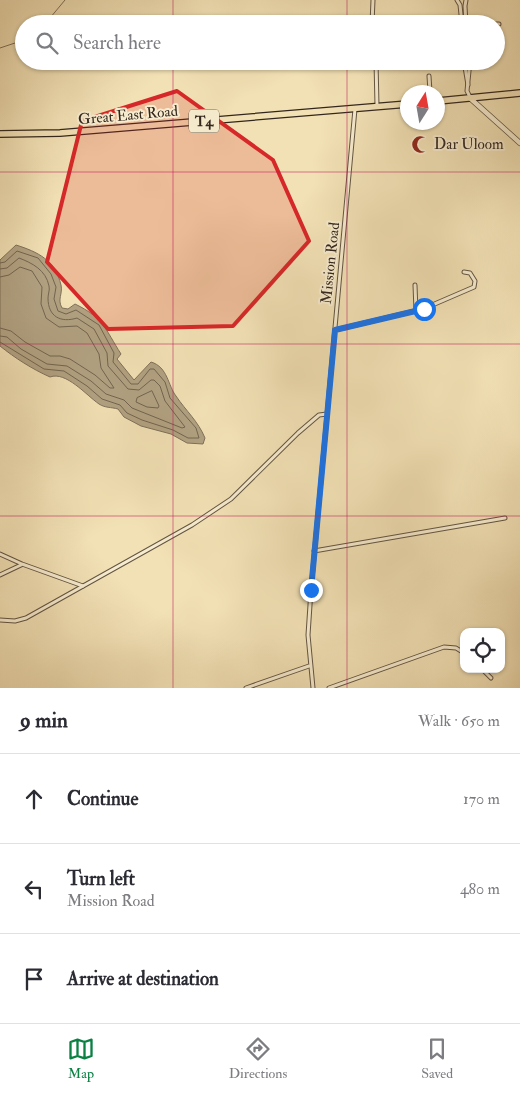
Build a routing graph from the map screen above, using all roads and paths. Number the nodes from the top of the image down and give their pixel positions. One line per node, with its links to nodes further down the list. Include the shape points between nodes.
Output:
1 (373, 0): 4 (street)
2 (456, 0): 5 (street)
3 (466, 0): 6 (street)
4 (372, 15)
5 (461, 15)
6 (465, 15)
7 (376, 70): 17 (street)
8 (465, 70): 12 (street)
9 (469, 70): 12 (street)
10 (429, 76): 11 (street)
11 (430, 85)
12 (468, 86): 14 (street)
13 (520, 93): 14 (highway)
14 (471, 99): 15 (highway); 20 (street)
15 (445, 101)
16 (400, 105): 17 (highway, Great East Road / T4)
17 (377, 106): 18 (highway, Great East Road / T4)
18 (355, 108): 19 (highway, Great East Road / T4, via 60,133); 24 (street, Mission Road)
19 (0, 134)
20 (520, 143)
21 (464, 272): 23 (street, via 470,273 474,287)
22 (415, 285): 23 (street)
23 (416, 311): 24 (street)
24 (335, 330): 25 (street, Mission Road)
25 (327, 414): 27 (street, Mission Road); 31 (street, via 319,415 298,433 231,499)
26 (504, 518): 27 (street)
27 (314, 551): 34 (street, Mission Road)
28 (0, 554): 29 (street)
29 (22, 564): 30 (street); 31 (street)
30 (0, 575)
31 (83, 586): 32 (street, via 21,621)
32 (0, 620)
33 (460, 650): 39 (street, via 444,647)
34 (309, 666): 37 (street); 38 (street, Mission Road)
35 (486, 673): 36 (street)
36 (491, 678)
37 (246, 688)
38 (313, 688)
39 (329, 688)

